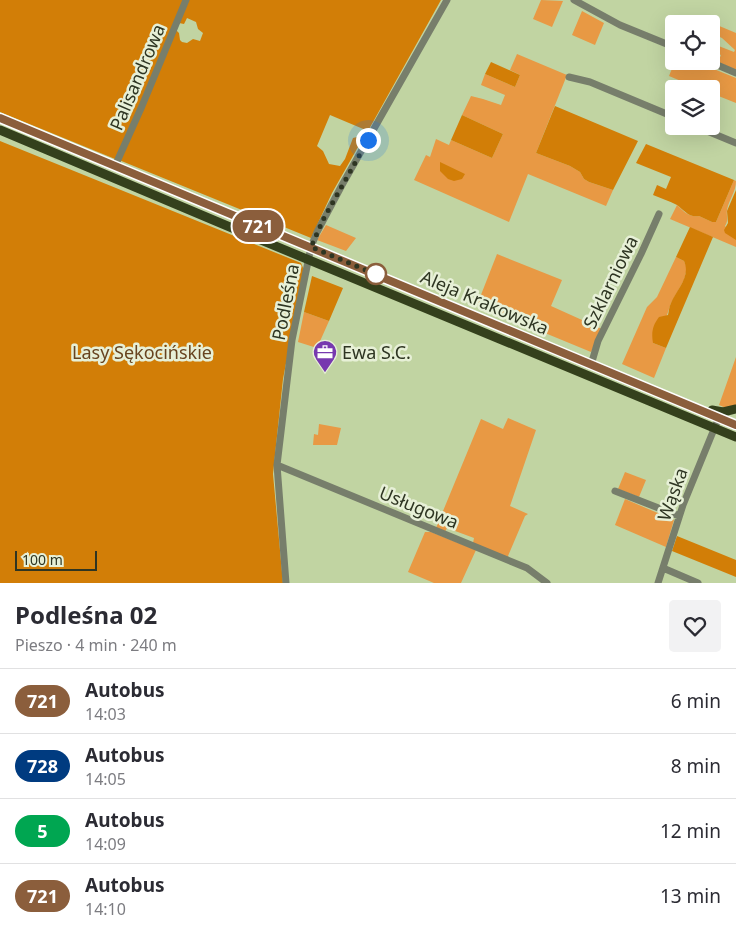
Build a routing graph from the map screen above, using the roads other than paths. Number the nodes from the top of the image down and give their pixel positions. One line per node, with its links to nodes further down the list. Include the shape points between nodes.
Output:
1 (186, 0): 13 (street, Palisandrowa)
2 (447, 0): 15 (street, Podleśna, via 316,232)
3 (574, 0): 4 (street, via 620,25)
4 (665, 43)
5 (720, 66): 6 (street)
6 (736, 73)
7 (569, 77): 8 (street, via 590,82)
8 (665, 113)
9 (0, 118): 13 (main road, Aleja Krakowska)
10 (0, 130): 16 (main road, Aleja Krakowska)
11 (717, 135): 12 (street)
12 (736, 143)
13 (115, 166): 15 (main road, Aleja Krakowska)
14 (659, 214): 17 (street, Szklarniowa, via 598,341)
15 (311, 247): 16 (street, Podleśna); 17 (main road, Aleja Krakowska)
16 (309, 260): 22 (main road, Aleja Krakowska); 24 (street, Podleśna, via 292,340)
17 (591, 365): 18 (main road, Aleja Krakowska)
18 (696, 408): 19 (main road, via 720,412); 20 (main road, Aleja Krakowska)
19 (736, 409)
20 (718, 417): 21 (main road, Aleja Krakowska); 22 (street, Wąska)
21 (736, 425)
22 (714, 428): 23 (main road, Aleja Krakowska); 26 (street, Wąska)
23 (736, 437)
24 (277, 464): 28 (street, Podleśna); 29 (street, Usługowa, via 526,568)
25 (615, 491): 26 (street)
26 (679, 516): 27 (street, Wąska)
27 (663, 568): 30 (street, Wąska); 31 (street)
28 (286, 583)
29 (546, 583)
30 (658, 583)
31 (698, 583)

